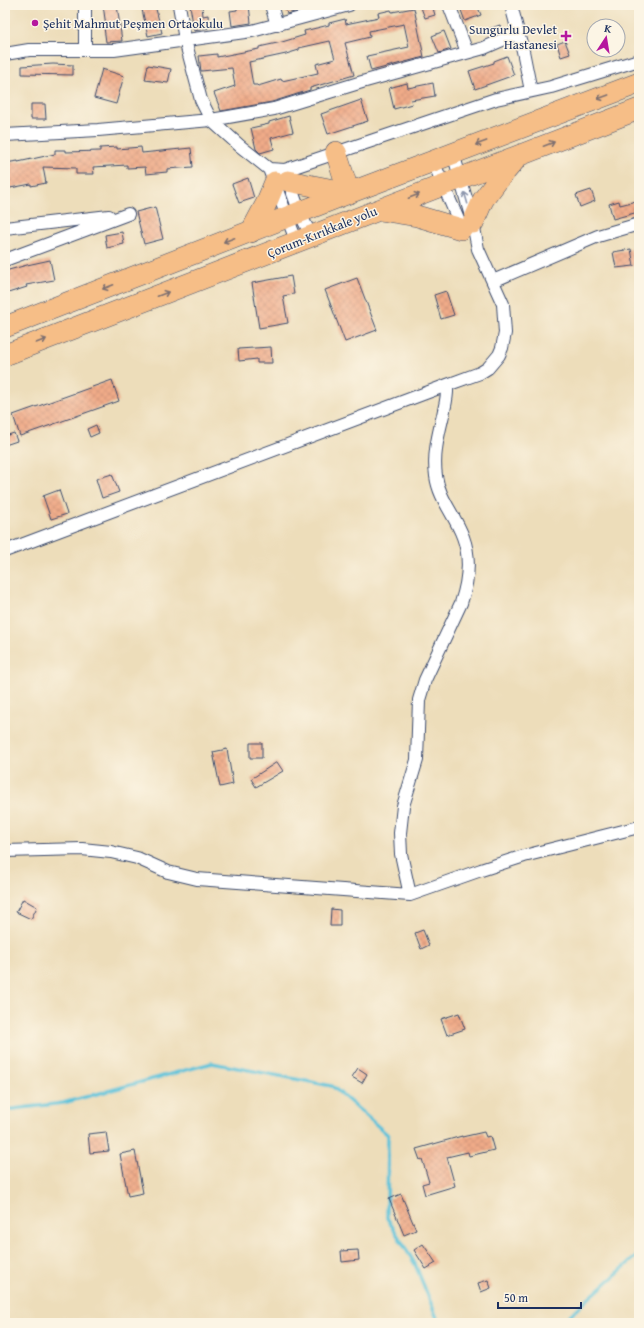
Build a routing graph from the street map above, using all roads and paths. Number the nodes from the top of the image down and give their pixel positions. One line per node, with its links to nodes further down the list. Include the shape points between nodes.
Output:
1 (85, 5): 10 (street)
2 (180, 5): 9 (street)
3 (271, 5): 7 (street)
4 (349, 5): 7 (street)
5 (448, 5): 11 (street)
6 (511, 5): 8 (street)
7 (277, 25): 9 (street)
8 (518, 33): 11 (street, via 484,48); 15 (street)
9 (185, 40): 10 (street, via 114,50); 17 (street, via 201,100)
10 (85, 50): 12 (street, via 29,50)
11 (467, 52): 17 (street, via 274,109)
12 (5, 54)
13 (639, 60): 15 (street)
14 (635, 84): 20 (highway, Çorum-Kırıkkale yolu, one-way to 20)
15 (531, 91): 19 (street, via 496,99)
16 (639, 109): 21 (highway, Çorum-Kırıkkale yolu, one-way to 16)
17 (211, 120): 18 (street); 23 (street)
18 (5, 135)
19 (336, 152): 23 (street); 25 (highway)
20 (453, 153): 22 (highway, Çorum-Kırıkkale yolu); 24 (street)
21 (518, 156): 24 (highway, Çorum-Kırıkkale yolu); 29 (highway, via 483,200)
22 (433, 161): 24 (street); 25 (highway, Çorum-Kırıkkale yolu)
23 (279, 176): 25 (highway); 27 (street); 31 (highway)
24 (452, 182): 26 (highway, Çorum-Kırıkkale yolu, one-way to 24); 29 (street); 29 (street, one-way to 24)
25 (348, 193): 27 (highway, Çorum-Kırıkkale yolu)
26 (380, 210): 29 (highway); 32 (highway, Çorum-Kırıkkale yolu)
27 (294, 215): 31 (highway, Çorum-Kırıkkale yolu); 32 (street)
28 (639, 224): 34 (street, via 598,236)
29 (467, 226): 34 (street)
30 (5, 228): 33 (street, via 128,214)
31 (250, 232): 35 (highway, Çorum-Kırıkkale yolu, one-way to 35)
32 (304, 239): 36 (highway, Çorum-Kırıkkale yolu, one-way to 32)
33 (5, 260)
34 (493, 281): 37 (street, via 503,304 505,333 502,348 488,368)
35 (5, 327)
36 (5, 355)
37 (447, 385): 38 (street); 41 (street, via 447,397 435,450 436,476 444,501 463,536 468,574 465,593 425,680 420,700 417,760 403,806 400,833 401,854)
38 (5, 550)
39 (639, 827): 41 (street, via 524,856)
40 (5, 851): 41 (street, via 97,850 137,858 168,872 197,879)
41 (410, 895)

